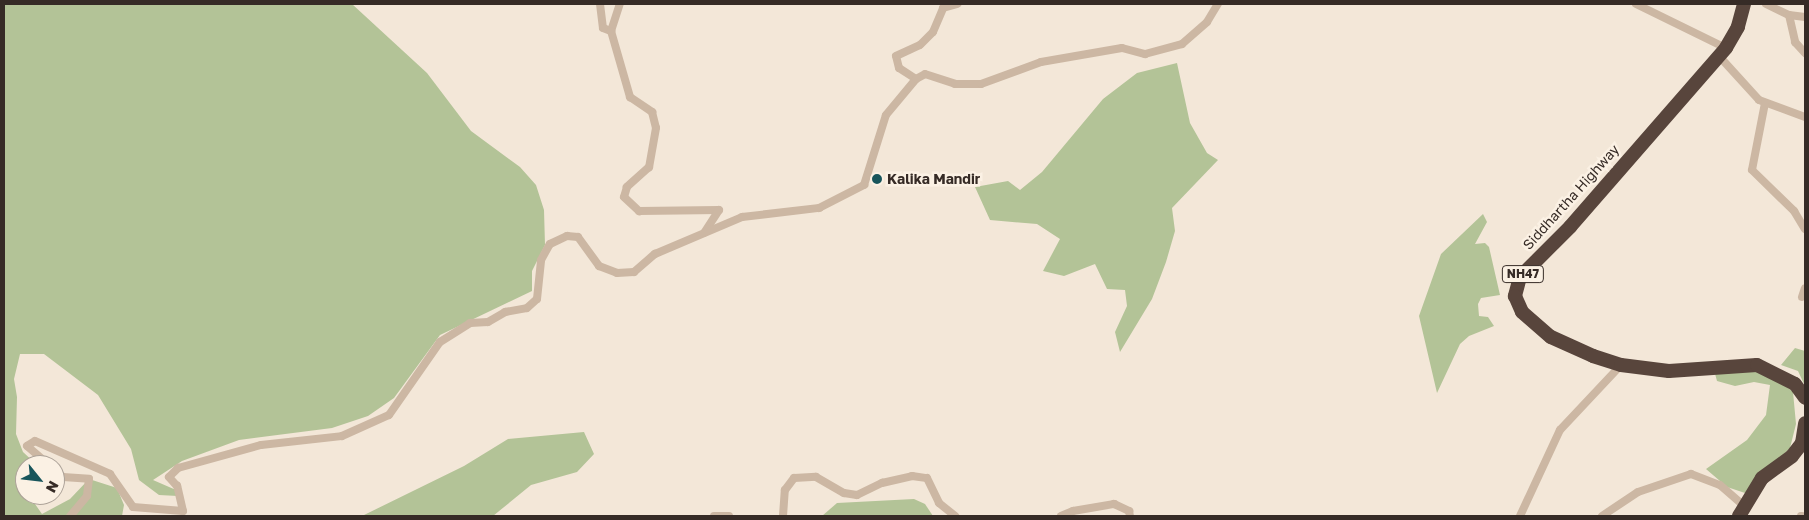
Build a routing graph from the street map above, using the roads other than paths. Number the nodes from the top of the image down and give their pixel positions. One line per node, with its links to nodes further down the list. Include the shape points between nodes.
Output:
1 (600, 4): 10 (street, via 603,28)
2 (620, 4): 10 (street)
3 (957, 4): 13 (street, via 943,8 933,32 920,45 896,56 898,68)
4 (1218, 4): 13 (street, via 1207,22 1182,44 1146,54 1122,48 1040,62 980,84 956,84 925,74)
5 (1636, 4): 11 (street)
6 (1744, 4): 11 (highway, Siddhartha Highway / NH47, via 1738,28)
7 (1766, 4): 8 (street)
8 (1789, 15): 9 (street); 12 (street, via 1795,42)
9 (1805, 17)
10 (611, 31): 17 (street, via 630,97 652,112 656,128 650,167 627,188 624,197 639,211 719,210)
11 (1723, 52): 14 (street); 20 (highway, Siddhartha Highway / NH47, via 1570,227 1520,277 1515,296 1522,312 1551,337)
12 (1805, 53)
13 (916, 79): 17 (street, via 886,115 864,185 819,208 742,217)
14 (1765, 103): 15 (street); 16 (street, via 1752,170 1794,212)
15 (1805, 117)
16 (1805, 229)
17 (704, 233): 23 (street, via 655,254 634,272 617,273 599,266 578,237 567,236 550,244 541,260 537,299 526,308 505,312 488,322 470,323 440,342 389,415 342,436 261,445 178,468 169,477 178,486 184,511 133,507 110,474 36,441 27,446)
18 (1805, 288): 19 (street)
19 (1802, 297)
20 (1621, 365): 21 (highway, Siddhartha Highway / NH47, via 1670,371 1757,365 1795,384); 33 (street, via 1560,430)
21 (1805, 398)
22 (1805, 423): 25 (highway, via 1802,443 1792,456 1762,478)
23 (37, 455)
24 (65, 477): 26 (street, via 89,479 87,496)
25 (1742, 511): 34 (street, via 1720,485 1691,474 1638,492)
26 (70, 516)
27 (714, 516): 28 (street)
28 (730, 516)
29 (783, 516): 30 (street, via 785,490 794,478 816,477 844,493 857,495 882,483 912,476 927,478 939,503)
30 (955, 516)
31 (1061, 516): 32 (street, via 1072,510 1114,504 1128,511)
32 (1130, 516)
33 (1520, 516)
34 (1602, 516)

